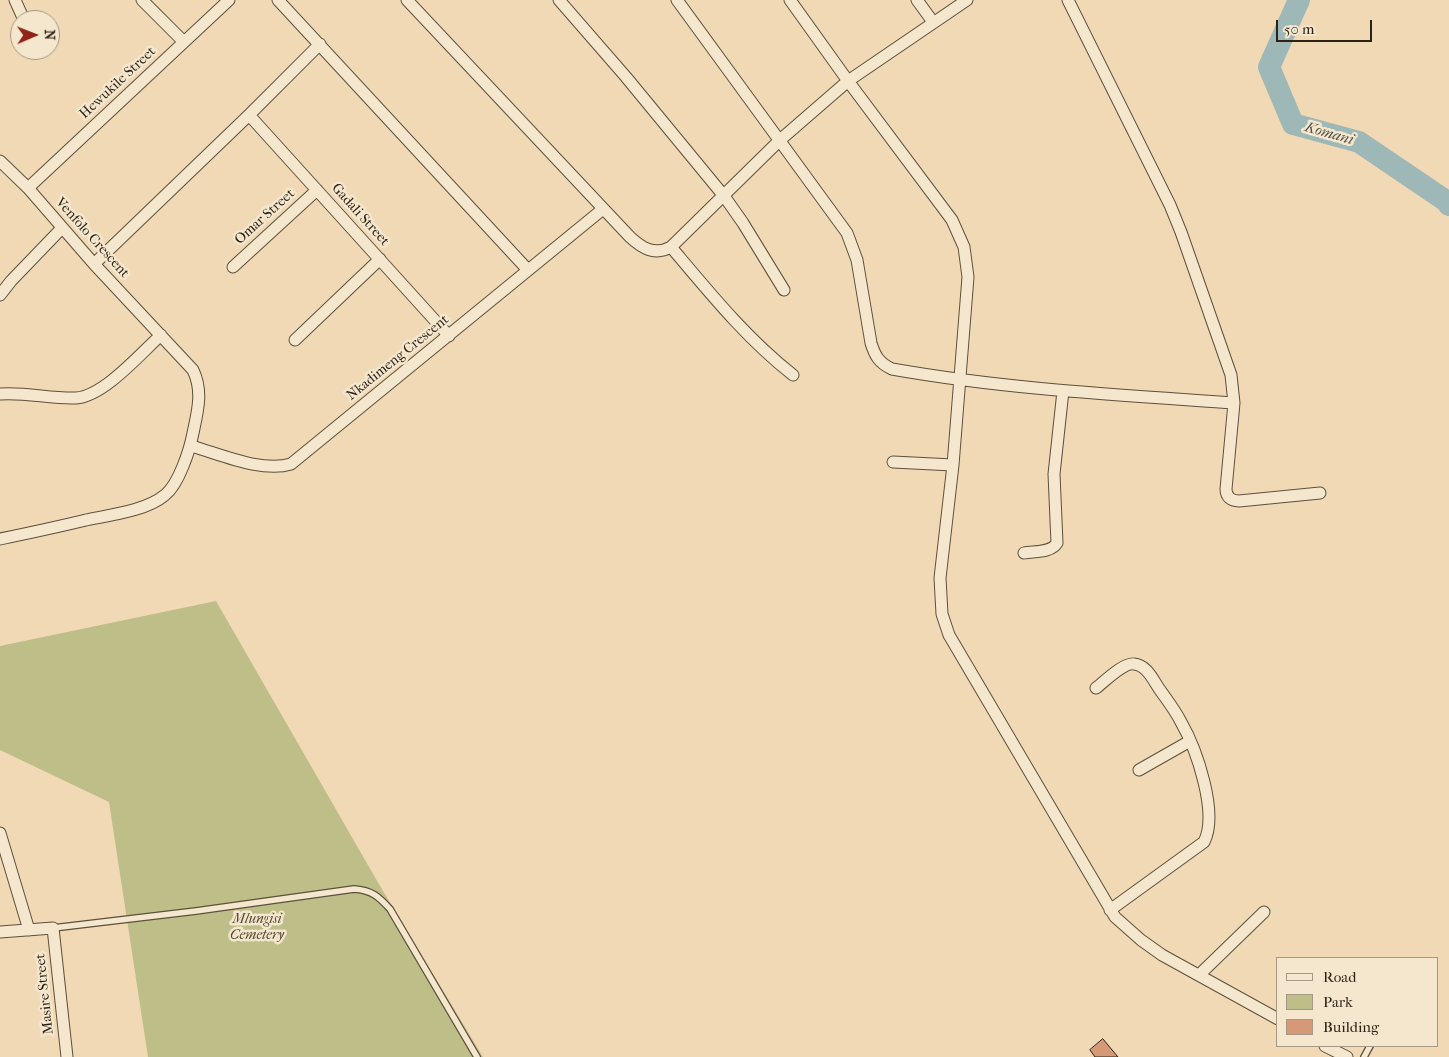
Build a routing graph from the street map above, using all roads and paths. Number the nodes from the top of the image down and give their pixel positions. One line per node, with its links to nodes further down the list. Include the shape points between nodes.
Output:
1 (142, 0): 12 (street)
2 (229, 0): 12 (street, Hewukile Street)
3 (278, 0): 13 (street)
4 (408, 0): 21 (street)
5 (558, 0): 20 (street)
6 (677, 0): 16 (street)
7 (790, 0): 14 (street)
8 (918, 0): 11 (street)
9 (967, 0): 11 (street)
10 (1068, 0): 37 (street, via 1181,232 1224,352)
11 (933, 22): 14 (street)
12 (184, 42): 18 (street, Hewukile Street)
13 (320, 44): 15 (street); 27 (street)
14 (848, 81): 16 (street); 34 (street, via 952,220 964,247 968,277)
15 (249, 116): 19 (street, Gadali Street); 25 (street)
16 (780, 140): 20 (street); 34 (street, via 837,218 853,247 868,332 879,362 892,369)
17 (0, 161): 18 (street, Venfolo Crescent)
18 (28, 188): 22 (street, Venfolo Crescent)
19 (317, 190): 24 (street, Gadali Street); 26 (street, Omar Street)
20 (724, 196): 23 (street); 28 (street)
21 (603, 209): 23 (street, via 646,250 658,252); 27 (street, Nkadimeng Crescent)
22 (62, 228): 25 (street, Venfolo Crescent); 29 (street)
23 (670, 247): 33 (street, via 763,351)
24 (380, 259): 31 (street, Gadali Street); 32 (street)
25 (94, 264): 30 (street, Venfolo Crescent)
26 (233, 267)
27 (528, 270): 31 (street, Nkadimeng Crescent)
28 (784, 290)
29 (0, 295)
30 (161, 334): 36 (street, via 104,387 84,397); 38 (street, Venfolo Crescent, via 196,378 200,402)
31 (449, 336): 38 (street, Nkadimeng Crescent, via 291,464 274,468 260,466)
32 (295, 340)
33 (793, 375)
34 (960, 380): 35 (street); 40 (street)
35 (1063, 391): 37 (street); 43 (street, via 1054,474 1057,543 1050,549)
36 (0, 394)
37 (1234, 403): 41 (street, via 1226,489 1229,498 1239,501)
38 (191, 446): 42 (street, Venfolo Crescent, via 173,486 167,494 149,504)
39 (893, 462): 40 (street)
40 (952, 465): 48 (street, via 940,578 945,628)
41 (1320, 493)
42 (0, 539)
43 (1024, 553)
44 (1096, 688): 45 (street, via 1126,665 1141,666 1175,712)
45 (1190, 741): 46 (street); 48 (street, via 1207,798 1209,828 1206,838)
46 (1139, 770)
47 (0, 834): 51 (street)
48 (1110, 910): 53 (street, via 1140,940)
49 (1264, 912): 53 (street)
50 (52, 928): 51 (street); 56 (street, Masire Street); 57 (lane, via 354,888 367,890 390,909)
51 (29, 930): 52 (street)
52 (0, 932)
53 (1199, 975): 54 (street)
54 (1276, 1018)
55 (1328, 1051): 58 (street)
56 (67, 1057)
57 (477, 1057)
58 (1347, 1057)

